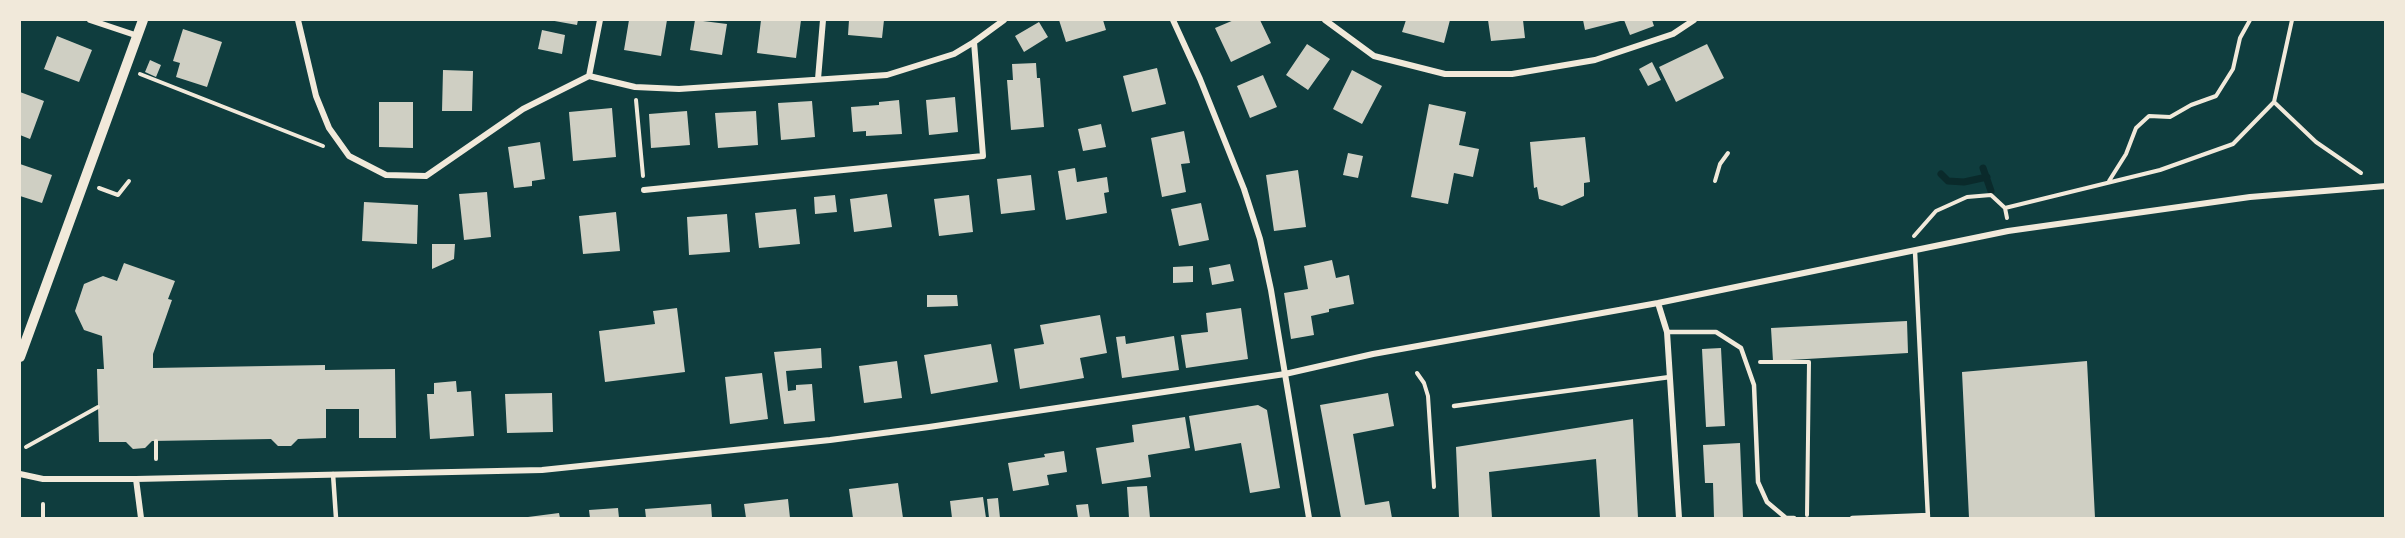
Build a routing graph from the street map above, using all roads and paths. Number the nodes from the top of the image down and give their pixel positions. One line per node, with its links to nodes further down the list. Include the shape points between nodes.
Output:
1 (90, 20): 12 (street)
2 (143, 20): 12 (street)
3 (298, 20): 20 (street, via 316,96 329,128)
4 (600, 20): 15 (street)
5 (824, 20): 16 (street)
6 (1004, 20): 13 (street)
7 (1174, 20): 36 (street, via 1244,189 1260,239)
8 (1325, 20): 9 (street, via 1374,56 1446,74 1512,74 1595,60 1673,34)
9 (1694, 20)
10 (2250, 20): 24 (path, via 2240,38 2233,69 2216,96 2170,117 2149,116 2136,128 2126,154)
11 (2292, 20): 18 (path)
12 (138, 36): 14 (street)
13 (974, 42): 16 (street, via 954,54 887,75); 27 (street, via 983,156)
14 (125, 68): 20 (path); 33 (street)
15 (590, 76): 17 (street); 20 (street, via 523,109 426,176 386,176)
16 (818, 79): 17 (street, via 679,89)
17 (635, 87): 27 (path)
18 (2274, 102): 21 (path, via 2316,142); 24 (path, via 2233,144 2160,170)
19 (1728, 153): 23 (path)
20 (349, 156)
21 (2367, 176)
22 (129, 181): 26 (path, via 118,195)
23 (1715, 181)
24 (2108, 181): 28 (path)
25 (2385, 186): 29 (street, via 2250,197)
26 (96, 187)
27 (644, 190)
28 (2006, 208): 29 (path); 30 (path, via 1991,195 1966,197 1936,211 1914,236)
29 (2008, 231): 30 (street)
30 (1915, 251): 31 (street); 48 (lane)
31 (1658, 303): 32 (street); 36 (street, via 1373,354)
32 (1667, 332): 34 (lane, via 1716,332 1741,348); 37 (street)
33 (20, 357)
34 (1746, 362): 54 (lane, via 1754,385 1758,482 1767,502 1786,518); 55 (path, via 1809,362)
35 (1418, 373): 46 (path, via 1428,396)
36 (1284, 374): 44 (street, via 929,427 726,452 542,470); 52 (street)
37 (1670, 377): 38 (lane); 53 (street)
38 (1454, 406)
39 (98, 407): 41 (path)
40 (156, 441): 42 (path)
41 (26, 447)
42 (156, 459)
43 (20, 474): 45 (street, via 43,479)
44 (333, 474): 45 (street); 51 (lane)
45 (136, 479): 50 (street)
46 (1434, 487)
47 (43, 504): 49 (path)
48 (1928, 517): 56 (lane)
49 (43, 519)
50 (141, 519)
51 (336, 519)
52 (1309, 519)
53 (1679, 519)
54 (1794, 519)
55 (1807, 519)
56 (1852, 519)

